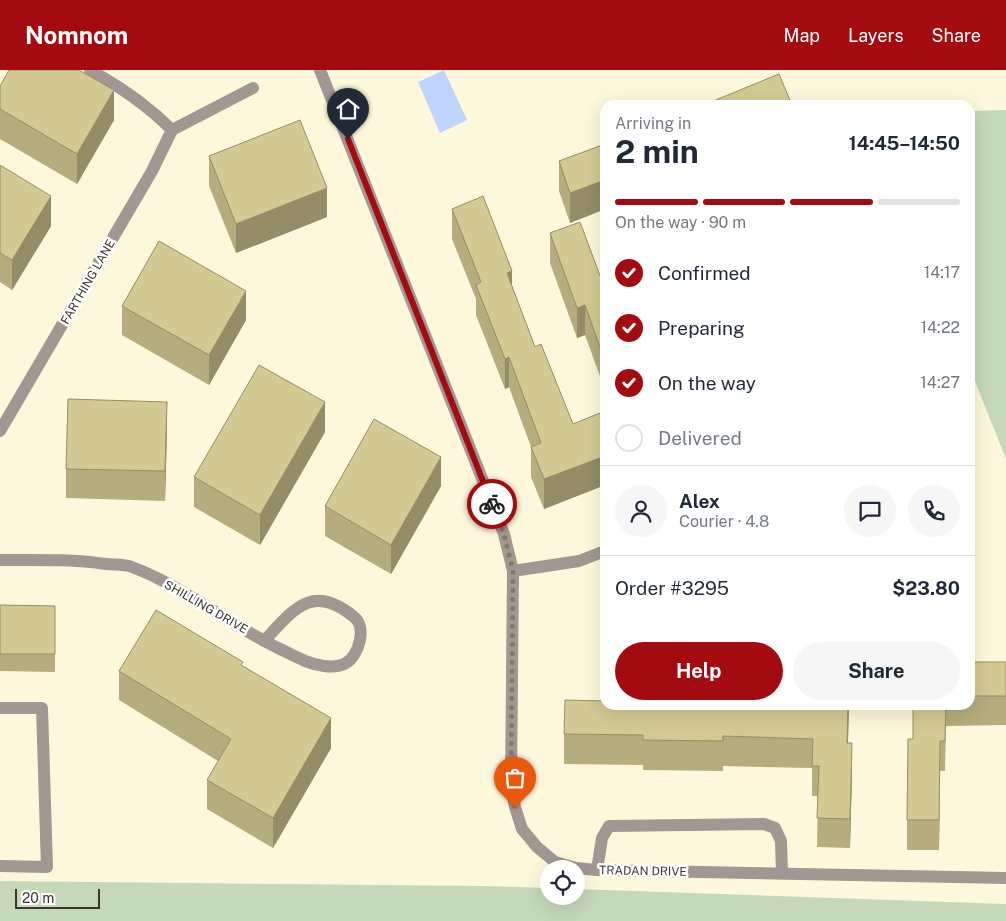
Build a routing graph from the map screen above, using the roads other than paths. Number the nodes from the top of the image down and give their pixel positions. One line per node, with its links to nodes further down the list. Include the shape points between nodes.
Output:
1 (90, 70): 4 (street, via 123,88)
2 (320, 70): 8 (street, TRADAN DRIVE, via 504,534)
3 (253, 88): 4 (street)
4 (172, 130): 5 (street, FARTHING LANE)
5 (0, 431)
6 (600, 553): 8 (street, via 579,561)
7 (0, 560): 9 (street, SHILLING DRIVE, via 79,560 130,566 177,588)
8 (513, 571): 12 (street, TRADAN DRIVE, via 511,785 515,808 522,829 556,862)
9 (264, 641): 9 (street, SHILLING DRIVE, via 298,658 323,666 338,666 354,654 362,630 350,613 325,601 313,600 299,607)
10 (0, 708): 11 (street, via 42,708 47,867)
11 (0, 866)
12 (597, 870): 13 (street, TRADAN DRIVE); 13 (street, via 602,838 609,826 764,824 775,828 781,841)
13 (782, 873): 14 (street, TRADAN DRIVE)
14 (1006, 878)

